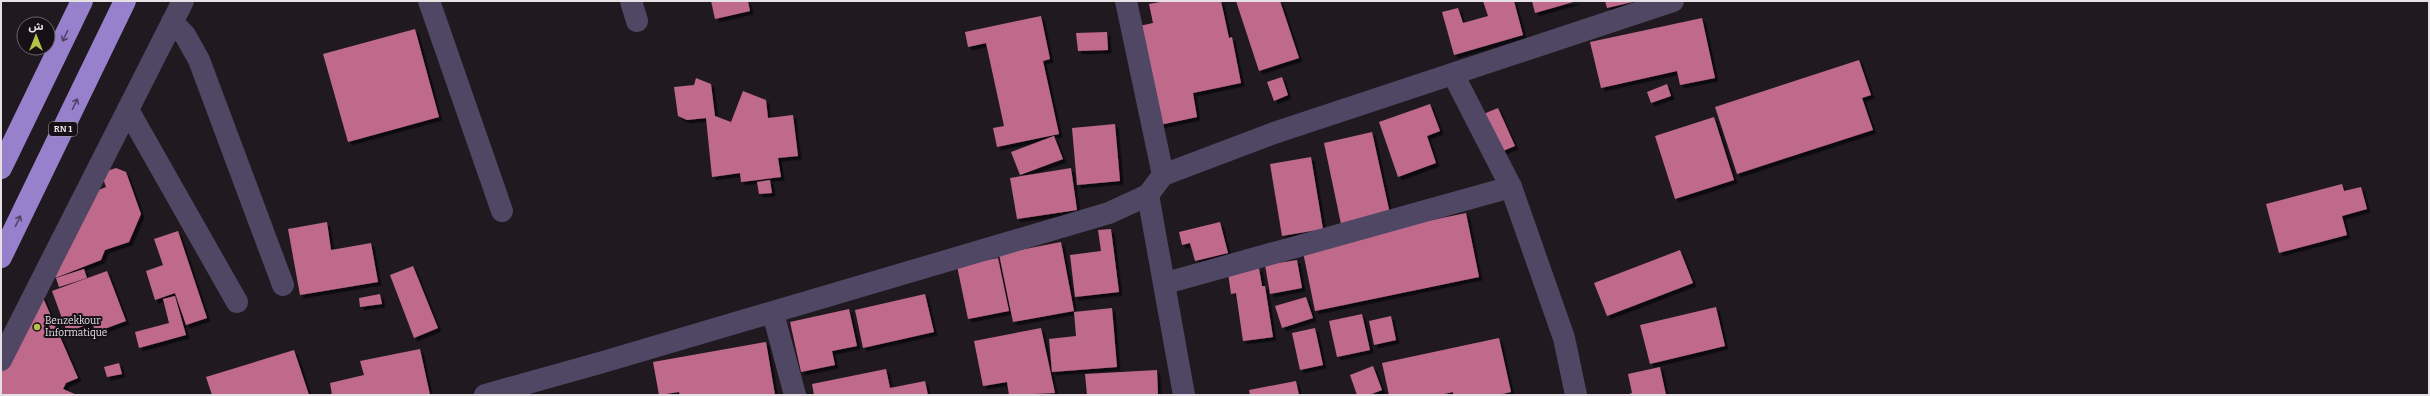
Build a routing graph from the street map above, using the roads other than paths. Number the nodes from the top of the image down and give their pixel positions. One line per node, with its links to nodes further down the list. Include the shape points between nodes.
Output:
1 (82, 1): 10 (highway, one-way to 10)
2 (125, 1): 15 (highway, RN 1, one-way to 2)
3 (183, 1): 7 (street)
4 (429, 1): 14 (street)
5 (1126, 1): 11 (street)
6 (1673, 1): 8 (street)
7 (172, 22): 9 (street); 17 (street, via 185,35 199,60)
8 (1453, 74): 11 (street, via 1274,133); 12 (street)
9 (128, 110): 18 (street); 20 (street)
10 (1, 168)
11 (1163, 175): 13 (street)
12 (1511, 187): 16 (street); 24 (street, via 1564,338)
13 (1148, 195): 16 (street); 19 (street, via 1110,213)
14 (502, 212)
15 (1, 256)
16 (1166, 283): 23 (street)
17 (283, 285)
18 (237, 302)
19 (773, 312): 21 (street); 22 (street)
20 (1, 360)
21 (485, 395)
22 (795, 395)
23 (1184, 395)
24 (1576, 395)

